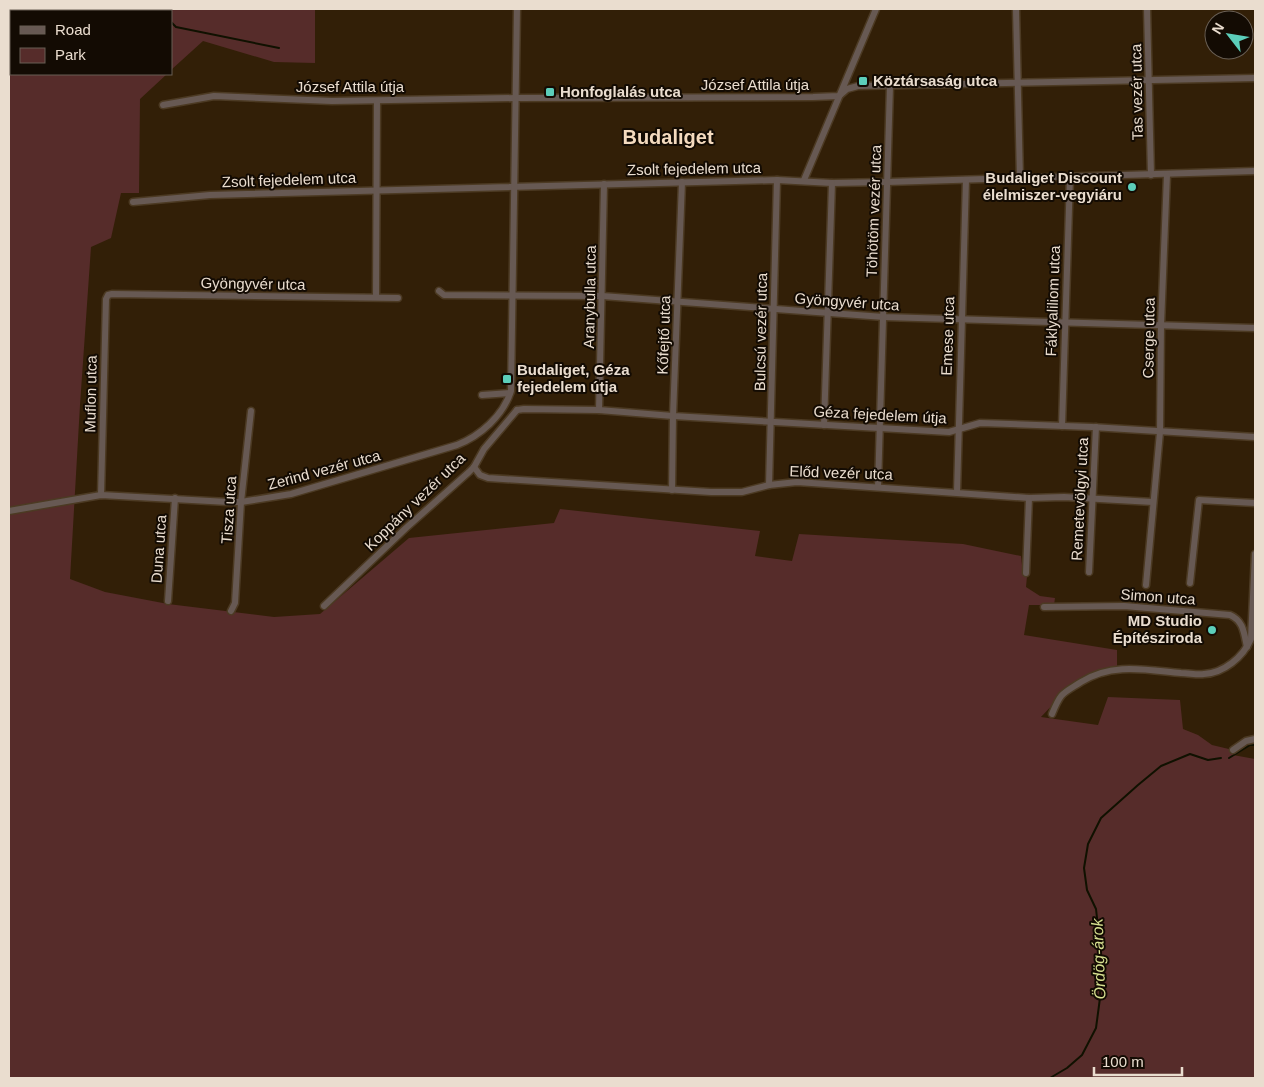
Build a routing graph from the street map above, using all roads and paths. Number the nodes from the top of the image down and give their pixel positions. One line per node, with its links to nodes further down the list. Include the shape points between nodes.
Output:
1 (517, 9): 10 (street)
2 (876, 9): 9 (street)
3 (1016, 9): 7 (street)
4 (1147, 9): 6 (street, Tas vezér utca)
5 (1255, 78): 6 (street, József Attila útja)
6 (1150, 80): 7 (street, József Attila útja); 14 (street, Tas vezér utca)
7 (1017, 82): 8 (street, József Attila útja); 17 (street)
8 (890, 86): 9 (street, József Attila útja, via 858,86); 22 (street, Töhötöm vezér utca)
9 (839, 96): 10 (street, József Attila útja); 19 (street)
10 (516, 98): 11 (street, József Attila útja); 25 (street)
11 (377, 101): 12 (street, József Attila útja, via 214,96); 26 (street)
12 (163, 105)
13 (1255, 171): 15 (street, Zsolt fejedelem utca)
14 (1151, 175): 15 (street, Zsolt fejedelem utca); 16 (street, Zsolt fejedelem utca)
15 (1167, 175): 40 (street, Cserge utca)
16 (1070, 177): 17 (street, Zsolt fejedelem utca); 39 (street, Fáklyaliliom utca)
17 (1020, 179): 20 (street, Zsolt fejedelem utca)
18 (777, 180): 19 (street, Zsolt fejedelem utca); 21 (street, Zsolt fejedelem utca); 35 (street, Bulcsú vezér utca)
19 (804, 180): 23 (street, Zsolt fejedelem utca)
20 (966, 180): 22 (street, Zsolt fejedelem utca); 38 (street, Emese utca)
21 (682, 182): 24 (street, Zsolt fejedelem utca); 34 (street, Kőfejtő utca)
22 (887, 182): 23 (street, Zsolt fejedelem utca); 37 (street, Töhötöm vezér utca)
23 (832, 183): 36 (street)
24 (604, 184): 25 (street, Zsolt fejedelem utca); 31 (street, Aranybulla utca)
25 (515, 187): 26 (street, Zsolt fejedelem utca); 30 (street)
26 (377, 190): 27 (street, Zsolt fejedelem utca, via 210,195); 32 (street)
27 (133, 202)
28 (439, 291): 30 (street, Gyöngyvér utca, via 444,295)
29 (108, 295): 32 (street, Gyöngyvér utca); 62 (street, Muflon utca)
30 (513, 295): 31 (street, Gyöngyvér utca); 42 (street)
31 (602, 296): 34 (street, Gyöngyvér utca); 46 (street, Aranybulla utca)
32 (376, 297): 33 (street, Gyöngyvér utca)
33 (398, 298)
34 (678, 302): 35 (street, Gyöngyvér utca); 48 (street, Kőfejtő utca)
35 (774, 310): 36 (street, Gyöngyvér utca); 49 (street, Bulcsú vezér utca)
36 (827, 314): 37 (street, Gyöngyvér utca); 50 (street)
37 (884, 317): 38 (street, Gyöngyvér utca); 52 (street, Töhötöm vezér utca)
38 (961, 320): 39 (street, Gyöngyvér utca); 54 (street, Emese utca)
39 (1064, 322): 40 (street, Gyöngyvér utca); 51 (street, Fáklyaliliom utca)
40 (1161, 325): 41 (street, Gyöngyvér utca); 55 (street, Cserge utca)
41 (1255, 328)
42 (510, 393): 43 (street); 44 (street)
43 (482, 395)
44 (506, 401): 45 (street); 66 (street, Zerind vezér utca, via 488,426 464,442 291,494)
45 (516, 410): 46 (street, Géza fejedelem útja); 57 (street, Koppány vezér utca, via 484,449)
46 (599, 410): 48 (street, Géza fejedelem útja)
47 (251, 412): 66 (street, Tisza utca)
48 (673, 416): 49 (street, Géza fejedelem útja); 60 (street, Kőfejtő utca)
49 (772, 421): 50 (street, Géza fejedelem útja); 58 (street, Bulcsú vezér utca)
50 (824, 425): 52 (street, Géza fejedelem útja)
51 (1062, 426): 53 (street, Géza fejedelem útja); 54 (street, Géza fejedelem útja, via 980,423)
52 (880, 428): 54 (street, Géza fejedelem útja); 59 (street, Töhötöm vezér utca)
53 (1096, 428): 55 (street, Géza fejedelem útja); 65 (street, Remetevölgyi utca)
54 (959, 430): 61 (street, Emese utca)
55 (1160, 432): 56 (street, Géza fejedelem útja); 67 (street, Cserge utca)
56 (1255, 437)
57 (474, 467): 60 (street, Előd vezér utca, via 480,475 488,478); 76 (street, Koppány vezér utca)
58 (769, 485): 59 (street, Előd vezér utca, via 797,482); 60 (street, Előd vezér utca, via 742,492)
59 (878, 487): 61 (street, Előd vezér utca)
60 (672, 490)
61 (957, 492): 64 (street, Előd vezér utca)
62 (101, 495): 63 (street, Zerind vezér utca); 69 (street, Zerind vezér utca)
63 (175, 498): 66 (street, Zerind vezér utca); 75 (street, Duna utca)
64 (1028, 498): 65 (street, Előd vezér utca); 72 (street)
65 (1093, 499): 67 (street, Előd vezér utca); 71 (street, Remetevölgyi utca)
66 (241, 502): 78 (street, Tisza utca, via 235,603)
67 (1153, 502): 74 (street, Cserge utca)
68 (1255, 503): 73 (street, via 1199,500)
69 (9, 511)
70 (1255, 558): 79 (street, via 1253,620)
71 (1089, 572)
72 (1026, 573)
73 (1190, 583)
74 (1146, 585)
75 (168, 601)
76 (324, 606)
77 (1044, 607): 79 (street, Simon utca, via 1134,606 1230,615 1240,622)
78 (231, 611)
79 (1248, 647): 80 (street, via 1228,666 1205,674 1122,668 1091,676 1060,695)
80 (1052, 714)
81 (1255, 739): 82 (street)
82 (1233, 750)

